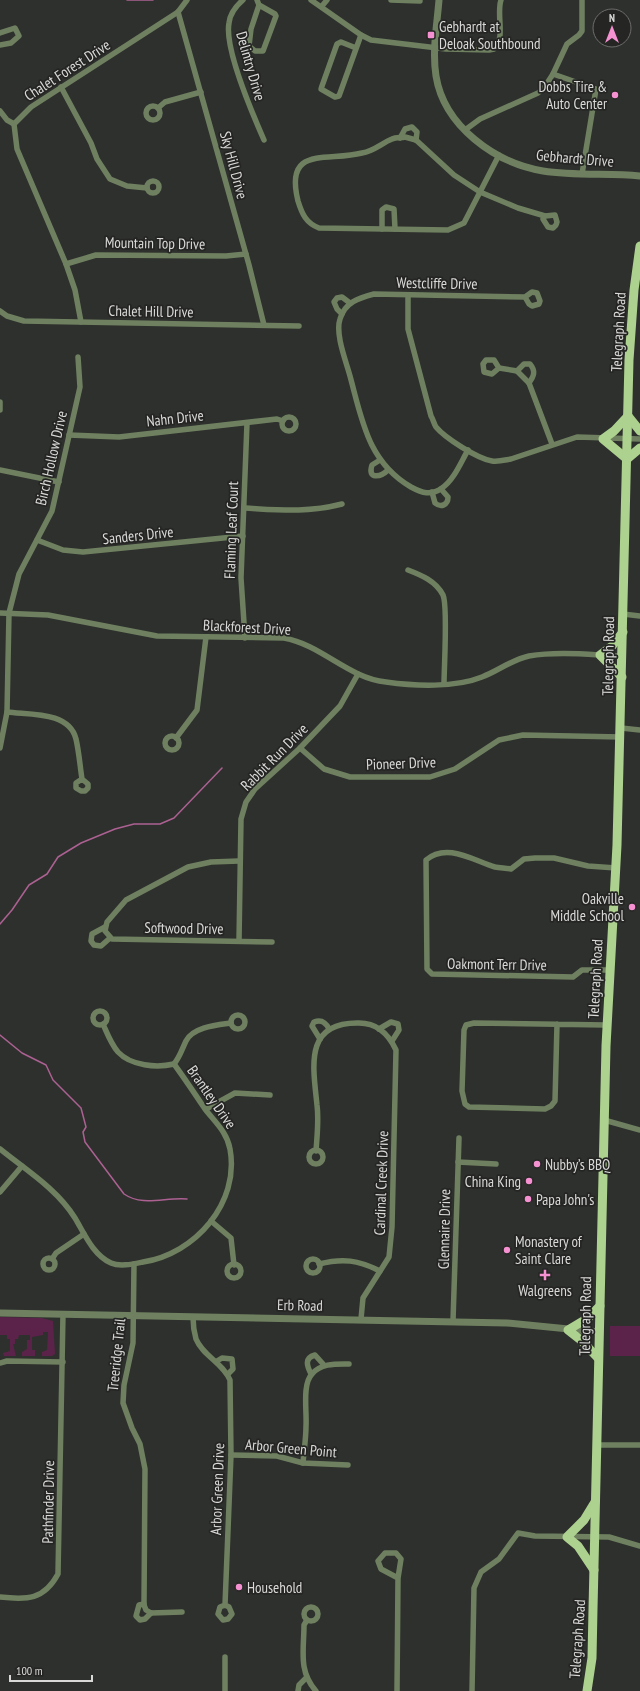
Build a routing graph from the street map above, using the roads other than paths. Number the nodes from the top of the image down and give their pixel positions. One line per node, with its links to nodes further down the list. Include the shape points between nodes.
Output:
1 (186, 0): 12 (street, Chalet Forest Drive)
2 (243, 0): 26 (street, Delintry Drive, via 233,11 229,21 229,41 247,99)
3 (311, 0): 11 (street)
4 (327, 0): 11 (street)
5 (391, 0): 9 (street)
6 (439, 0): 17 (street, Gebhardt Drive)
7 (501, 0): 17 (street, via 499,41 494,49)
8 (582, 0): 18 (street, via 582,30 567,44)
9 (420, 1)
10 (258, 3): 10 (street, via 276,16 263,51 255,51 249,46)
11 (322, 6): 14 (street)
12 (178, 12): 19 (street, Chalet Forest Drive); 20 (street, Sky Hill Drive)
13 (0, 33): 15 (street, via 15,28 19,36 12,43)
14 (361, 35): 16 (street); 17 (street, via 380,42)
15 (0, 45)
16 (356, 48): 16 (street, via 341,42 337,44 322,86 323,92 339,96)
17 (435, 48): 24 (street, Gebhardt Drive, via 438,87 451,114)
18 (553, 74): 24 (street, via 538,93 480,119); 29 (street, via 596,90)
19 (61, 87): 23 (street, Chalet Forest Drive, via 31,107); 31 (street, via 97,159 110,179 128,186)
20 (201, 92): 21 (street, via 164,102); 37 (street, Sky Hill Drive)
21 (158, 108)
22 (0, 111): 23 (street)
23 (14, 124): 38 (street, via 17,149)
24 (465, 130): 28 (street, Gebhardt Drive)
25 (400, 138): 27 (street); 27 (street, via 405,129 412,127 417,132); 34 (street, via 354,155 311,159 301,165 295,175 304,218 311,225 319,228)
26 (264, 140)
27 (416, 140): 32 (street, via 454,176)
28 (499, 155): 29 (street, Gebhardt Drive, via 542,171); 32 (street)
29 (582, 174): 30 (street, Gebhardt Drive)
30 (640, 176)
31 (147, 188)
32 (480, 192): 33 (street); 35 (street, via 464,223 459,226 448,230)
33 (545, 216)
34 (382, 229): 35 (street); 35 (street, via 382,210 386,207 394,210)
35 (395, 229)
36 (640, 246): 53 (main road, Telegraph Road, via 631,319)
37 (246, 254): 38 (street, Mountain Top Drive, via 96,255); 45 (street, Sky Hill Drive)
38 (66, 264): 44 (street, via 75,290)
39 (408, 295): 40 (street, Westcliffe Drive); 41 (street, Westcliffe Drive, via 374,294); 63 (street, via 408,329 431,416 436,427)
40 (525, 297)
41 (350, 303): 43 (street, Westcliffe Drive); 43 (street, Westcliffe Drive, via 342,297 334,302 336,309)
42 (1, 314): 44 (street, Chalet Hill Drive, via 24,321)
43 (342, 314): 65 (street, Westcliffe Drive, via 339,320 341,344 367,435)
44 (81, 322): 45 (street, Chalet Hill Drive)
45 (264, 325): 46 (street, Chalet Hill Drive)
46 (298, 326)
47 (78, 357): 57 (street, Birch Hollow Drive, via 80,387)
48 (499, 368): 49 (street)
49 (517, 371): 50 (street); 50 (street, via 524,364 530,364 534,368 534,374)
50 (529, 383): 61 (street)
51 (0, 402): 52 (street)
52 (0, 410)
53 (628, 416): 56 (main road); 58 (main road); 59 (main road, Telegraph Road)
54 (283, 421): 55 (street, Nahn Drive, via 277,419)
55 (247, 423): 57 (street, Nahn Drive, via 119,437); 72 (street, Flaming Leaf Court)
56 (640, 431)
57 (69, 435): 68 (street, Birch Hollow Drive)
58 (603, 439): 59 (street); 61 (street, via 577,437); 64 (main road)
59 (627, 439): 60 (street); 64 (main road, Telegraph Road)
60 (640, 439)
61 (552, 444): 63 (street, via 500,461 491,461)
62 (640, 448): 64 (main road)
63 (468, 450): 69 (street, via 449,481)
64 (627, 459): 78 (main road, Telegraph Road)
65 (380, 460): 66 (street, Westcliffe Drive); 66 (street, via 372,465 373,474 381,476)
66 (388, 470): 70 (street, Westcliffe Drive, via 401,481 422,492)
67 (0, 471): 68 (street)
68 (59, 482): 74 (street, Birch Hollow Drive, via 52,512)
69 (441, 489): 70 (street); 70 (street, via 448,497 448,502 444,505 439,506 435,503)
70 (432, 492)
71 (342, 504): 72 (street, via 319,510)
72 (244, 508): 73 (street, Flaming Leaf Court)
73 (243, 536): 74 (street, Sanders Drive, via 83,552 63,550); 82 (street, Flaming Leaf Court, via 241,578)
74 (37, 540): 77 (street, Birch Hollow Drive, via 19,574)
75 (408, 570): 87 (street, via 427,578 443,595 446,628)
76 (0, 613): 77 (street, Blackforest Drive)
77 (9, 613): 81 (street, Blackforest Drive, via 65,618 139,634); 88 (street, Birch Hollow Drive)
78 (623, 614): 79 (street); 80 (main road, Telegraph Road)
79 (640, 616)
80 (623, 632): 83 (main road, via 612,646); 84 (main road, Telegraph Road)
81 (206, 637): 82 (street, Blackforest Drive); 91 (street, via 197,710)
82 (245, 638): 85 (street, Blackforest Drive, via 295,640 316,649)
83 (600, 655): 84 (street, Blackforest Drive); 86 (main road); 87 (street, Blackforest Drive, via 550,654 527,657 469,681)
84 (622, 656): 86 (main road, Telegraph Road)
85 (358, 674): 87 (street, Blackforest Drive, via 387,682); 93 (street, Rabbit Run Drive, via 340,706)
86 (622, 677): 90 (main road, Telegraph Road)
87 (444, 684)
88 (6, 712): 92 (street, Birch Hollow Drive); 94 (street, via 58,718 70,728 76,738)
89 (640, 730): 90 (street, Pioneer Drive)
90 (621, 732): 93 (street, Pioneer Drive, via 510,736 499,740 455,769 430,777 350,777 324,769); 96 (main road, Telegraph Road)
91 (176, 738)
92 (0, 748)
93 (300, 748): 95 (street, Rabbit Run Drive, via 255,790 246,802 241,819)
94 (82, 779)
95 (239, 861): 97 (street, via 188,866 126,900); 99 (street, Rabbit Run Drive)
96 (616, 868): 101 (main road, Telegraph Road); 101 (street, Oakmont Terr Drive, via 588,866 554,858 535,858 524,859 511,869 496,867 464,854 445,853 426,860 427,969 432,974 572,977 582,970)
97 (105, 926): 98 (street); 98 (street, via 92,934 91,941 94,945 101,946)
98 (110, 938): 99 (street, Softwood Drive)
99 (239, 941): 100 (street, Softwood Drive)
100 (272, 942)
101 (609, 970): 105 (main road, Telegraph Road)
102 (231, 1023): 110 (street, Brantley Drive, via 195,1032 186,1039 179,1059)
103 (103, 1024): 110 (street, via 112,1044 128,1060 148,1065)
104 (557, 1024): 104 (street, via 555,1101 551,1106 545,1109 468,1107 465,1104 462,1083 466,1025); 105 (street)
105 (606, 1025): 113 (main road, Telegraph Road)
106 (329, 1029): 107 (street, via 338,1024 350,1023 368,1024); 108 (street); 108 (street, via 326,1023 314,1022 312,1026)
107 (379, 1029): 109 (street, via 389,1035); 109 (street, Cardinal Creek Drive, via 391,1022 398,1024 399,1030)
108 (320, 1039): 117 (street, via 313,1061 318,1122)
109 (392, 1041): 128 (street, Cardinal Creek Drive, via 396,1050 392,1227 389,1257)
110 (174, 1064): 112 (street, Brantley Drive)
111 (270, 1095): 112 (street, via 235,1093)
112 (206, 1109): 122 (street, Brantley Drive, via 224,1131 230,1152 231,1170 225,1195)
113 (604, 1120): 114 (street); 129 (main road, Telegraph Road)
114 (640, 1130)
115 (459, 1138): 118 (street, Glennaire Drive)
116 (0, 1148): 120 (street)
117 (316, 1151)
118 (458, 1162): 119 (street); 135 (street, Glennaire Drive)
119 (496, 1164)
120 (22, 1166): 121 (street); 123 (street, via 63,1201)
121 (0, 1192)
122 (211, 1221): 125 (street, Brantley Drive, via 205,1230 188,1244 150,1261); 127 (street, via 231,1238)
123 (84, 1234): 124 (street, via 56,1252); 125 (street, via 94,1248 111,1263)
124 (52, 1259)
125 (134, 1264): 132 (street, Treeridge Trail)
126 (319, 1264): 128 (street, via 339,1260 364,1262)
127 (234, 1265)
128 (380, 1271): 134 (street, Cardinal Creek Drive, via 363,1298)
129 (600, 1306): 136 (main road, via 580,1324); 137 (main road, Telegraph Road)
130 (0, 1313): 131 (street, Erb Road)
131 (63, 1314): 132 (street, Erb Road); 139 (street, Pathfinder Drive)
132 (133, 1316): 133 (street, Erb Road); 158 (street, Treeridge Trail, via 133,1343 123,1403 140,1444 145,1469)
133 (193, 1317): 134 (street, Erb Road); 140 (street, via 196,1340)
134 (361, 1319): 135 (street, Erb Road)
135 (453, 1321): 136 (street, Erb Road, via 507,1322)
136 (568, 1330): 137 (street, Erb Road); 138 (main road)
137 (599, 1332): 138 (main road, Telegraph Road)
138 (598, 1358): 146 (main road, Telegraph Road)
139 (63, 1362): 141 (street); 157 (street, Pathfinder Drive, via 58,1574 48,1589 36,1596 28,1599)
140 (217, 1362): 144 (street); 144 (street, Arbor Green Drive, via 222,1358 232,1359 233,1369)
141 (0, 1363)
142 (349, 1364): 143 (street)
143 (324, 1366): 145 (street); 145 (street, via 318,1357 310,1356 307,1364)
144 (228, 1374): 148 (street, Arbor Green Drive)
145 (311, 1374): 149 (street, via 306,1392)
146 (597, 1445): 147 (street); 151 (main road, Telegraph Road)
147 (640, 1445)
148 (231, 1455): 149 (street, Arbor Green Point, via 277,1456); 159 (street, Arbor Green Drive)
149 (303, 1463): 150 (street, Arbor Green Point)
150 (348, 1465)
151 (596, 1501): 152 (main road, via 584,1520); 153 (main road, Telegraph Road)
152 (567, 1537): 153 (street); 155 (main road, via 578,1546); 169 (street, via 535,1536 518,1532 499,1559 477,1578 473,1600)
153 (595, 1537): 154 (street, via 608,1537); 155 (main road, Telegraph Road)
154 (640, 1546)
155 (594, 1570): 170 (main road, Telegraph Road, via 592,1658)
156 (398, 1578): 156 (street, via 401,1559 396,1552 385,1553 378,1561 381,1569); 168 (street)
157 (0, 1597)
158 (144, 1604): 161 (street, via 146,1610); 161 (street, Treeridge Trail, via 138,1605 136,1616 140,1620)
159 (225, 1605)
160 (182, 1612): 161 (street, Treeridge Trail)
161 (151, 1613)
162 (307, 1620): 164 (street, via 304,1625 303,1660)
163 (225, 1656): 165 (street)
164 (306, 1678): 166 (street, via 299,1685); 167 (street)
165 (225, 1691)
166 (298, 1691)
167 (316, 1691)
168 (397, 1691)
169 (472, 1691)
170 (587, 1691)

